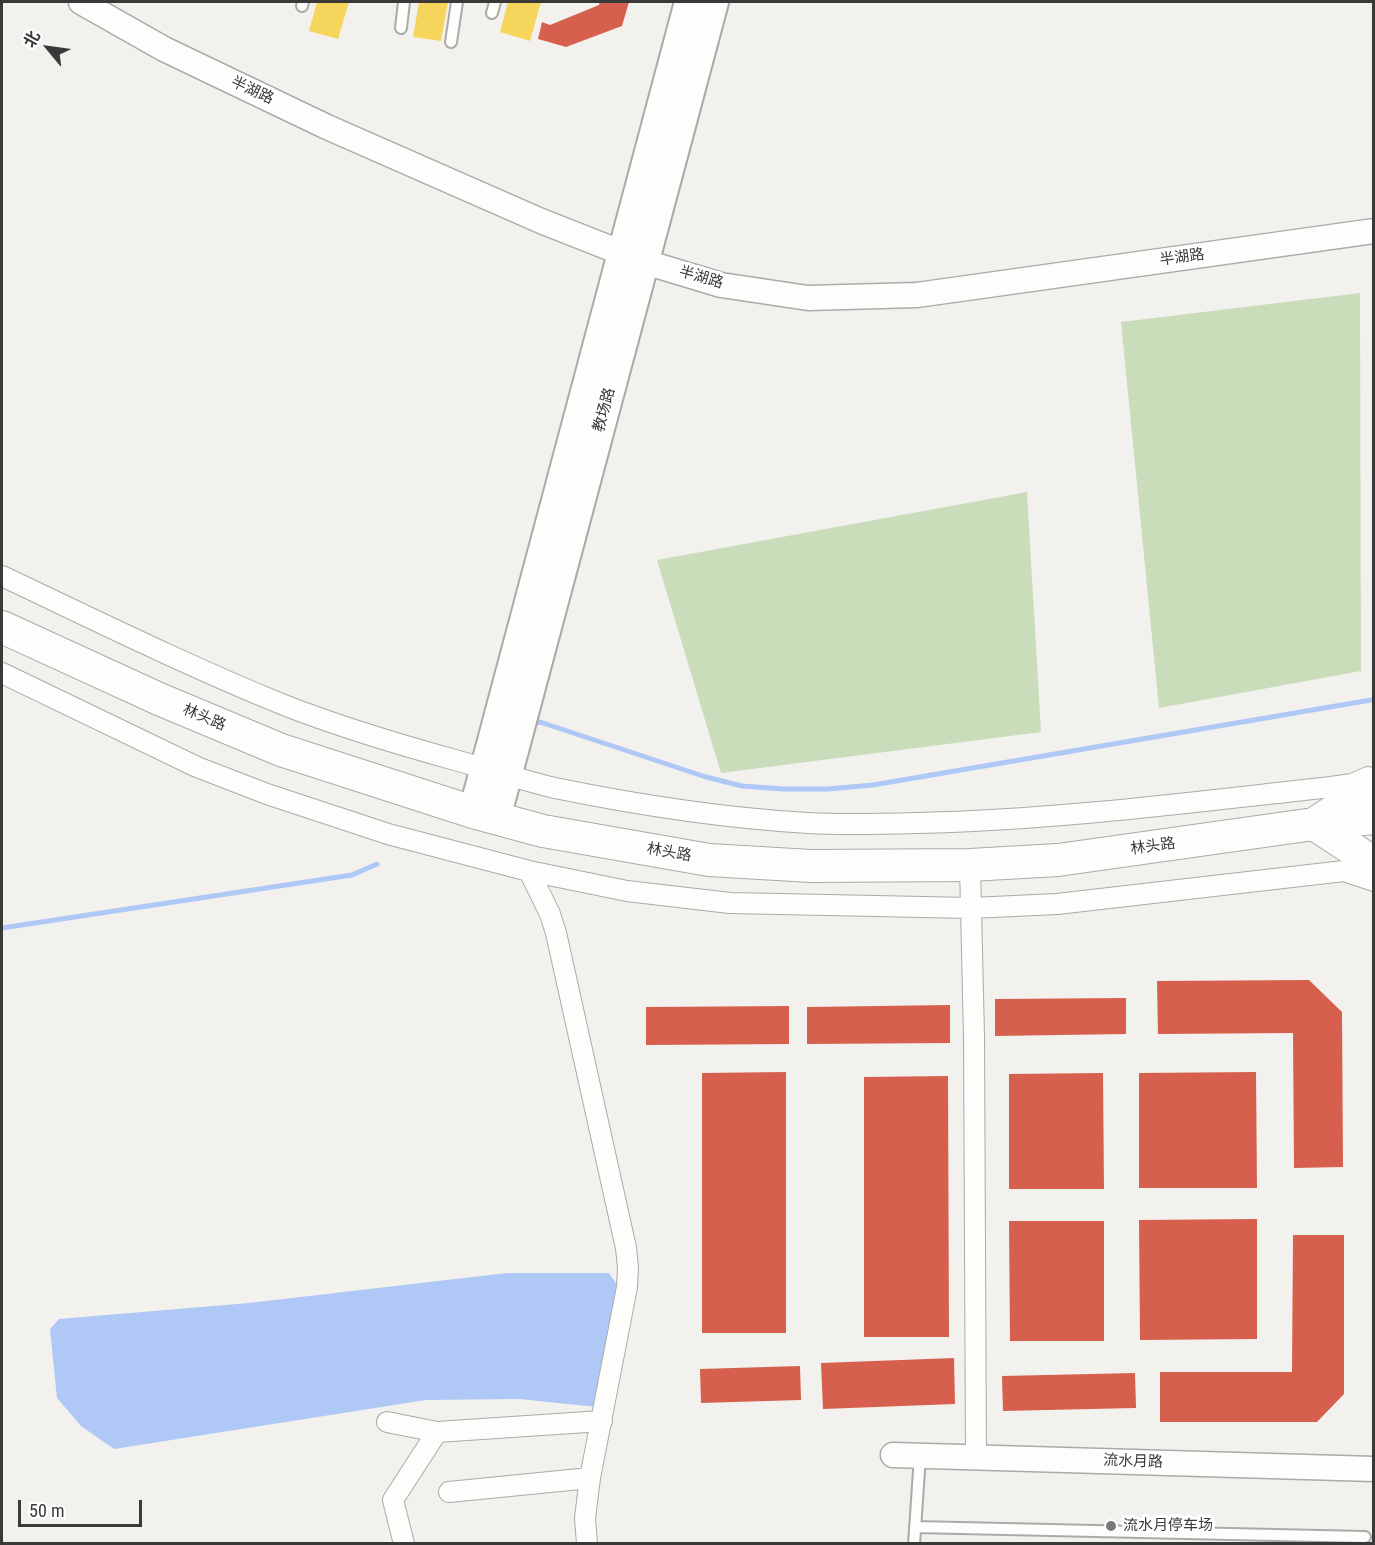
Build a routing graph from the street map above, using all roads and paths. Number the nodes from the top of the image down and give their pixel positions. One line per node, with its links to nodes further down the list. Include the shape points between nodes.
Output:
1 (81, 2): 9 (street, 半湖路, via 164,49 327,127 541,221)
2 (404, 2): 6 (lane)
3 (457, 2): 7 (lane)
4 (689, 2): 9 (main road, 教场路)
5 (714, 2): 9 (main road, 教场路)
6 (400, 28)
7 (451, 42)
8 (1374, 231): 9 (street, 半湖路, via 917,295 808,298 721,285)
9 (634, 257): 14 (main road, 教场路)
10 (2, 576): 14 (street, via 283,704 387,740)
11 (2, 627): 16 (main road, 林头路, via 281,750)
12 (2, 673): 21 (street, via 197,766 267,794 388,834)
13 (1374, 770): 14 (street, via 1352,784 1068,816 865,824 809,823 670,808 551,787)
14 (496, 771): 16 (main road, 教场路)
15 (1374, 785): 18 (main road)
16 (484, 815): 20 (main road, 林头路, via 543,831 709,860 811,866)
17 (1374, 818): 18 (main road, 林头路)
18 (1314, 824): 19 (main road); 20 (main road, 林头路, via 1058,860)
19 (1374, 863)
20 (970, 865): 23 (street)
21 (529, 871): 23 (street, via 627,891 730,903); 24 (street, via 556,933 626,1248 627,1287)
22 (1374, 882): 23 (street, via 1344,871 1057,904)
23 (971, 908): 29 (street)
24 (602, 1420): 26 (street); 31 (street)
25 (387, 1422): 26 (street)
26 (436, 1432): 37 (street, via 393,1500)
27 (893, 1455): 28 (street, 流水月路)
28 (920, 1456): 29 (street, 流水月路); 33 (lane)
29 (976, 1458): 30 (street, 流水月路)
30 (1374, 1469)
31 (590, 1479): 32 (street); 36 (street)
32 (449, 1492)
33 (915, 1527): 35 (lane); 38 (lane)
34 (1365, 1537): 35 (lane)
35 (1201, 1539)
36 (586, 1543)
37 (404, 1544)
38 (914, 1544)

